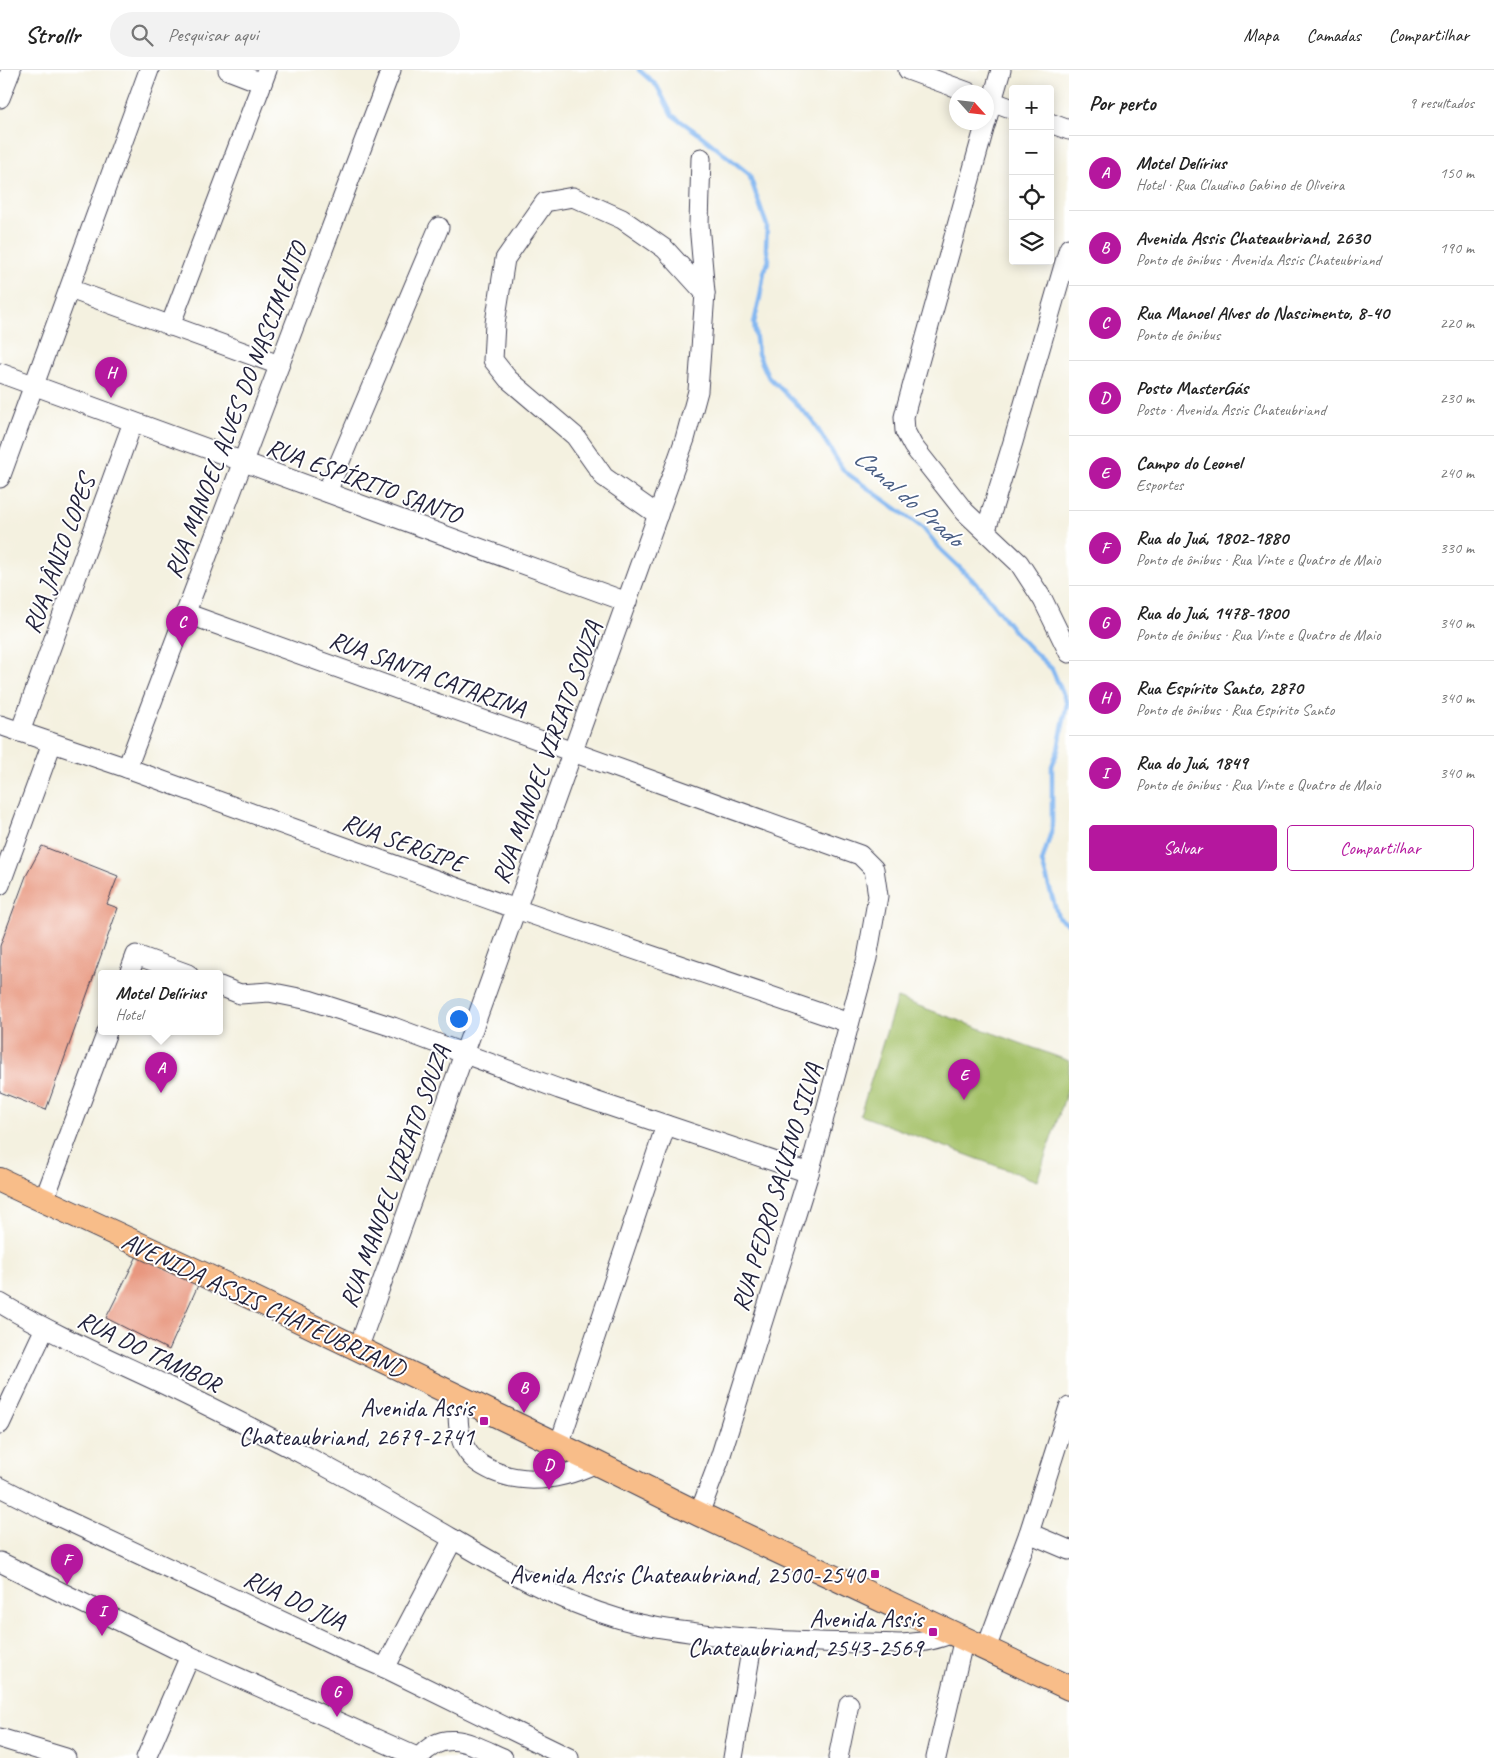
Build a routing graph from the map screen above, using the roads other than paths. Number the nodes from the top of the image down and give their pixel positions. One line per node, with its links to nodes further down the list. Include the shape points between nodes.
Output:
1 (10, 70): 10 (street)
2 (149, 70): 19 (street)
3 (228, 70): 7 (street)
4 (391, 70): 22 (street, RUA MANOEL ALVES DO NASCIMENTO)
5 (908, 70): 8 (street)
6 (1002, 70): 9 (street)
7 (265, 77): 21 (street)
8 (949, 85)
9 (994, 88)
10 (0, 98)
11 (994, 102): 12 (street)
12 (1009, 108)
13 (1054, 124): 15 (street)
14 (984, 130): 30 (street, via 904,417 905,431 913,446 965,512)
15 (1069, 130)
16 (701, 158): 20 (street, RUA MANOEL VIRIATO SOUZA, via 699,224)
17 (440, 227): 28 (street)
18 (1069, 248): 30 (street)
19 (70, 289): 21 (street); 24 (street)
20 (705, 293): 29 (street, RUA MANOEL VIRIATO SOUZA, via 698,391); 29 (street, via 665,248 622,219 574,197 545,202 505,259 493,360 508,379 575,436 604,477)
21 (170, 326): 22 (street)
22 (279, 365): 26 (street, RUA MANOEL ALVES DO NASCIMENTO)
23 (0, 373): 24 (street, RUA ESPÍRITO SANTO)
24 (33, 385): 25 (street, RUA ESPÍRITO SANTO); 27 (street)
25 (134, 422): 26 (street, RUA ESPÍRITO SANTO); 35 (street, RUA JÂNIO LOPES)
26 (242, 461): 28 (street, RUA ESPÍRITO SANTO); 32 (street, RUA MANOEL ALVES DO NASCIMENTO)
27 (0, 478)
28 (327, 492): 31 (street, RUA ESPÍRITO SANTO)
29 (658, 515): 31 (street, RUA MANOEL VIRIATO SOUZA)
30 (986, 530): 33 (street, via 1029,577)
31 (627, 602): 37 (street, RUA MANOEL VIRIATO SOUZA)
32 (185, 613): 37 (street, RUA SANTA CATARINA); 38 (street, RUA MANOEL ALVES DO NASCIMENTO)
33 (1069, 653)
34 (0, 725): 35 (street, RUA SERGIPE)
35 (20, 732): 36 (street, RUA SERGIPE)
36 (52, 743): 38 (street, RUA SERGIPE); 40 (street)
37 (573, 752): 39 (street, RUA SANTA CATARINA, via 860,855); 41 (street, RUA MANOEL VIRIATO SOUZA)
38 (127, 768): 41 (street, RUA SERGIPE)
39 (874, 869): 45 (street, RUA PEDRO SALVINO SILVA, via 878,896 867,958)
40 (0, 885)
41 (516, 909): 45 (street, RUA SERGIPE); 47 (street, RUA MANOEL VIRIATO SOUZA)
42 (130, 970): 43 (street, via 136,955)
43 (177, 970)
44 (223, 987): 47 (street, via 240,994 269,992 309,1000)
45 (849, 1022): 49 (street, RUA PEDRO SALVINO SILVA)
46 (106, 1035): 51 (street)
47 (464, 1054): 48 (street); 54 (street, RUA MANOEL VIRIATO SOUZA)
48 (666, 1125): 49 (street); 58 (street)
49 (809, 1173): 61 (street, RUA PEDRO SALVINO SILVA, via 719,1461)
50 (0, 1180): 51 (main road, AVENIDA ASSIS CHATEUBRIAND)
51 (44, 1200): 54 (main road, AVENIDA ASSIS CHATEUBRIAND)
52 (0, 1303): 53 (street, RUA DO TAMBOR)
53 (45, 1328): 57 (street); 63 (street, RUA DO TAMBOR, via 168,1386 308,1458)
54 (358, 1349): 55 (main road, AVENIDA ASSIS CHATEUBRIAND)
55 (458, 1397): 58 (main road, AVENIDA ASSIS CHATEUBRIAND); 59 (street, via 458,1421 464,1446 474,1460 485,1467 505,1476 542,1480 563,1477)
56 (1069, 1407): 62 (street)
57 (0, 1424)
58 (558, 1444): 59 (main road, AVENIDA ASSIS CHATEUBRIAND)
59 (596, 1463): 61 (main road, AVENIDA ASSIS CHATEUBRIAND)
60 (0, 1487): 70 (street, RUA DO JUA)
61 (699, 1514): 66 (main road, AVENIDA ASSIS CHATEUBRIAND)
62 (1029, 1533): 64 (street); 68 (street)
63 (453, 1540): 67 (street, RUA DO TAMBOR, via 542,1588 617,1618 679,1631); 70 (street)
64 (1069, 1550)
65 (0, 1562): 69 (street)
66 (958, 1636): 67 (street, RUA DO TAMBOR, via 900,1644); 68 (main road, AVENIDA ASSIS CHATEUBRIAND); 82 (street)
67 (753, 1639): 80 (street)
68 (986, 1649): 71 (main road, AVENIDA ASSIS CHATEUBRIAND)
69 (190, 1656): 74 (street); 76 (street)
70 (385, 1668): 79 (street, RUA DO JUA)
71 (1069, 1688)
72 (849, 1704): 81 (street)
73 (0, 1738): 75 (street)
74 (399, 1753): 77 (street)
75 (66, 1758)
76 (146, 1758)
77 (419, 1758): 78 (street, via 432,1745 448,1740 464,1741)
78 (503, 1758)
79 (569, 1758)
80 (733, 1758)
81 (838, 1758)
82 (936, 1758)

